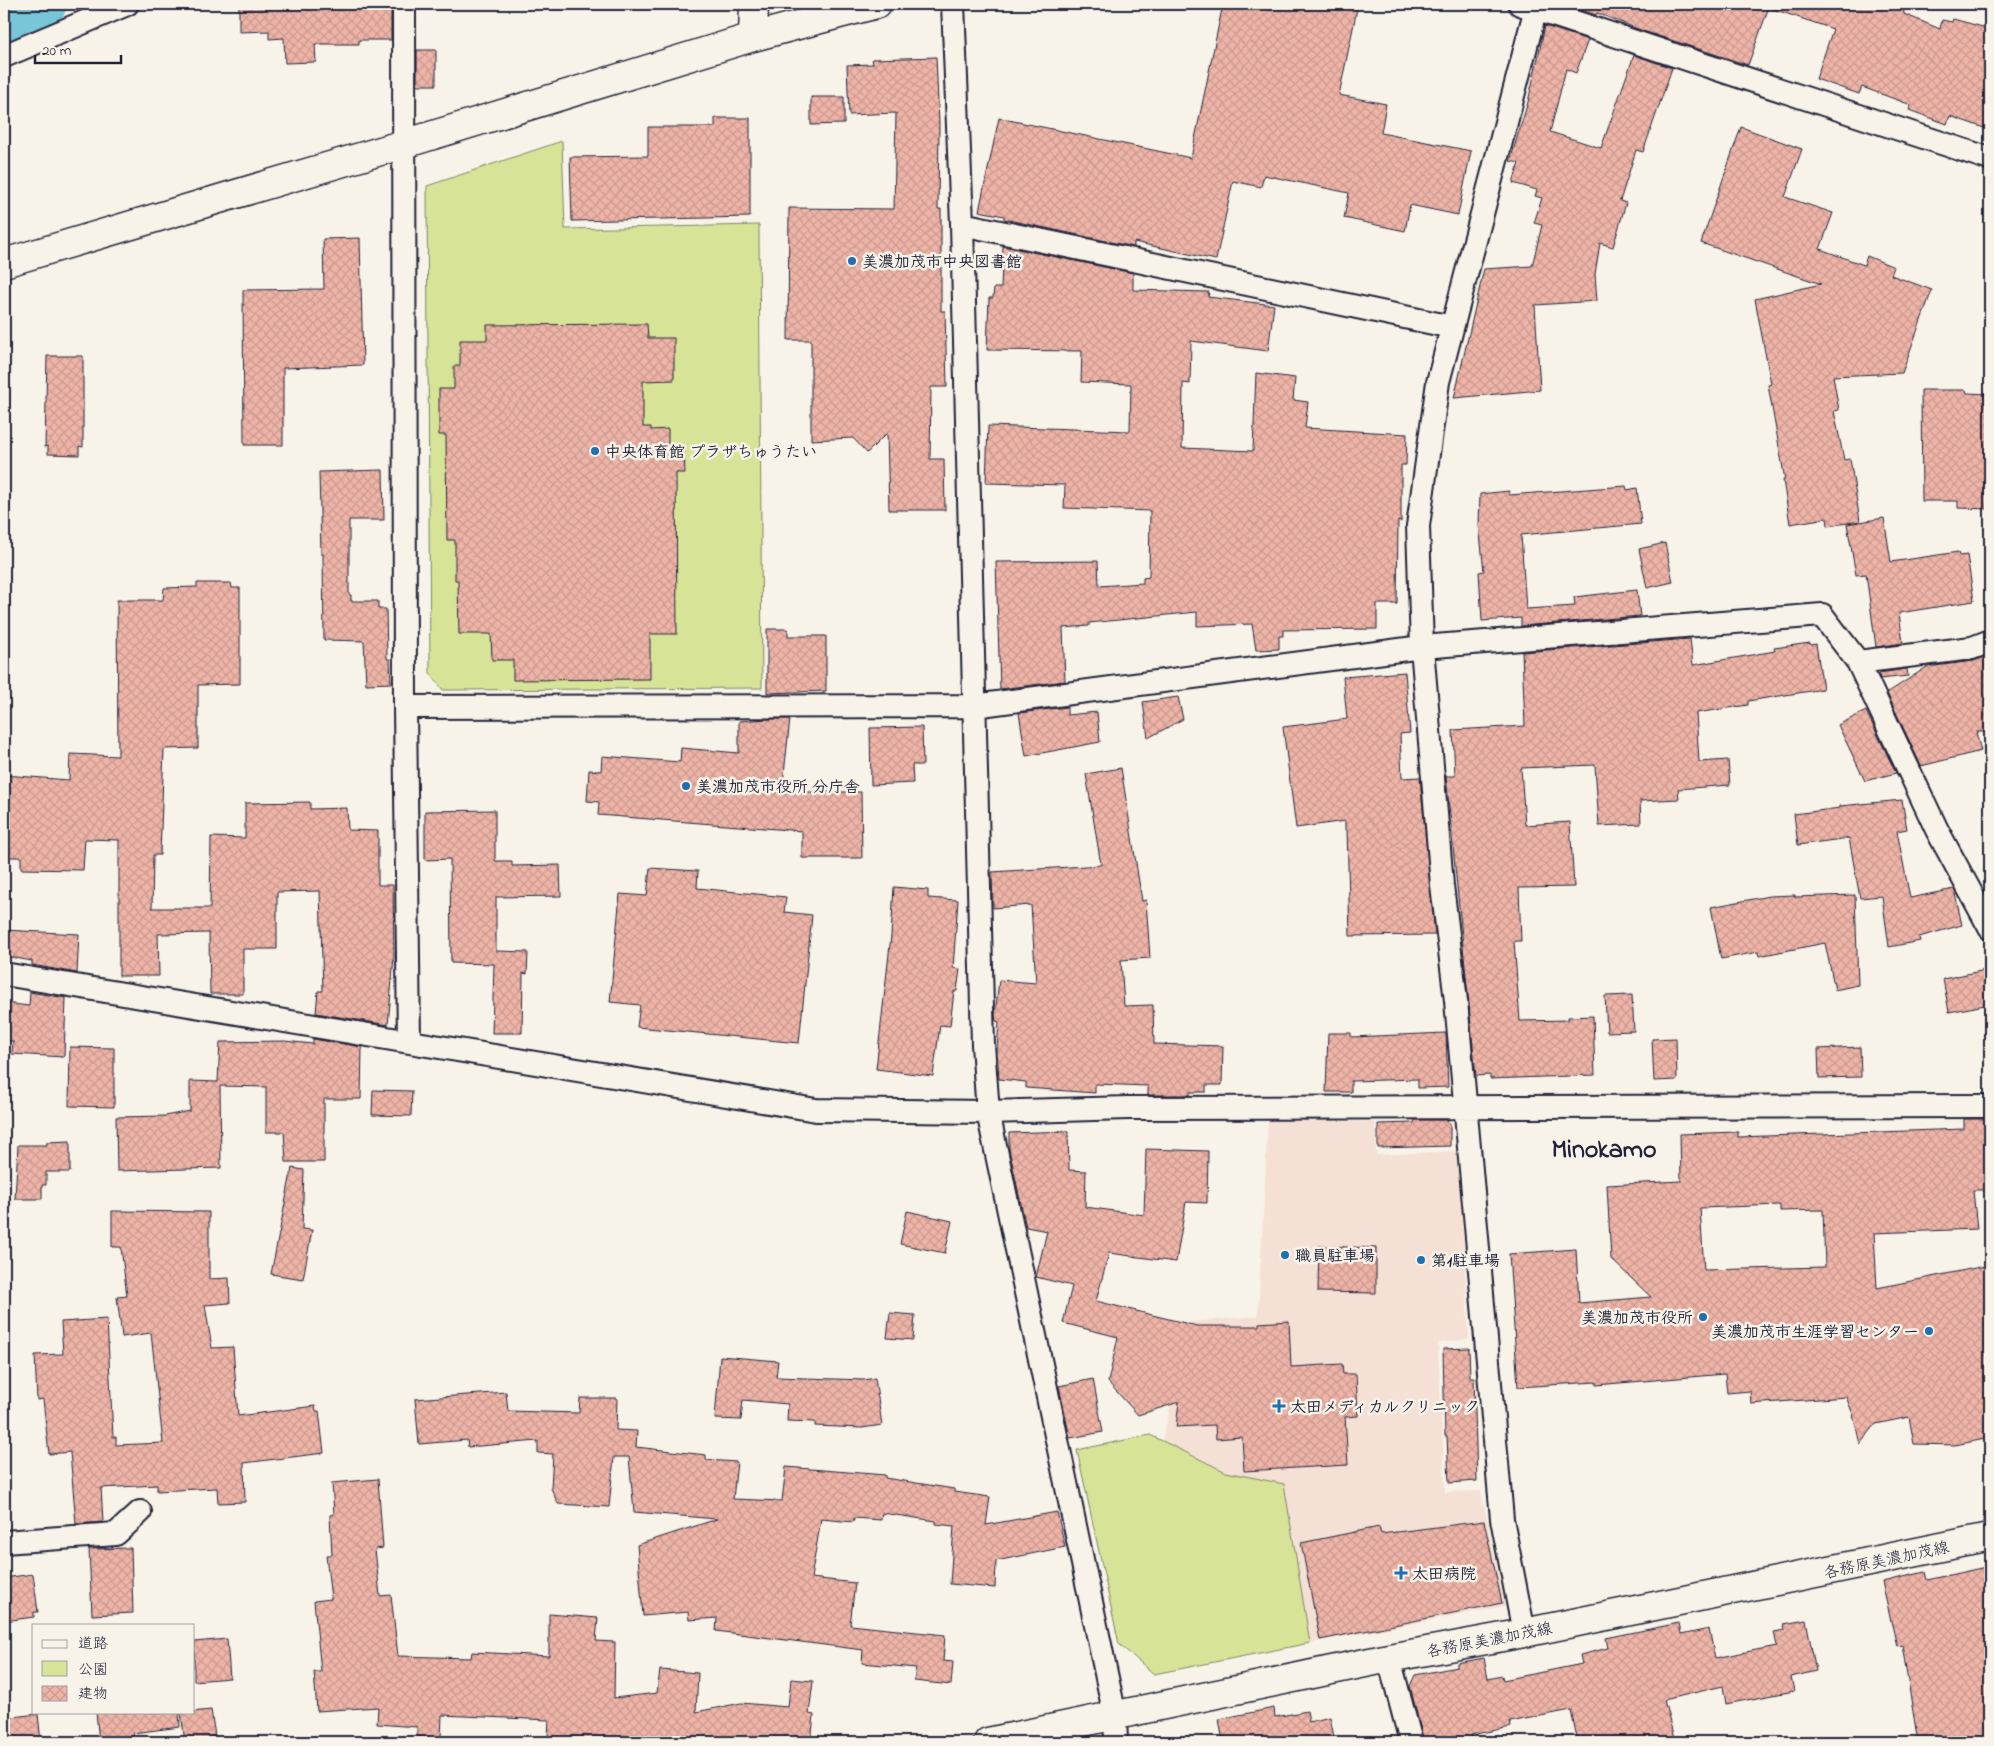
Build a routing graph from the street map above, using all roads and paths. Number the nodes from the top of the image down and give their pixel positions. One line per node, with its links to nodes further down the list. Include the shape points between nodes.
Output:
1 (126, 4): 8 (street)
2 (404, 4): 9 (street)
3 (754, 4): 7 (main road)
4 (876, 4): 7 (main road)
5 (952, 4): 11 (street)
6 (1531, 5): 10 (street); 13 (street)
7 (753, 37): 9 (main road)
8 (4, 56)
9 (404, 144): 12 (main road); 18 (street)
10 (1990, 159)
11 (962, 224): 13 (street); 17 (street)
12 (4, 263)
13 (1452, 327): 15 (street, via 1438,382 1418,526)
14 (1990, 641): 16 (street, via 1972,648)
15 (1422, 647): 16 (street, via 1822,615); 17 (street); 23 (street, via 1442,885)
16 (1858, 662): 19 (street, via 1937,830)
17 (974, 706): 18 (street); 24 (street, via 983,1045)
18 (405, 707): 21 (street)
19 (1990, 928)
20 (4, 974): 21 (street)
21 (409, 1041): 24 (street, via 816,1110)
22 (1990, 1106): 23 (street)
23 (1466, 1108): 24 (street, via 1128,1108); 28 (street, via 1502,1519)
24 (988, 1112): 30 (street)
25 (140, 1512): 27 (street, via 116,1534)
26 (1990, 1537): 28 (main road, 各務原美濃加茂線)
27 (4, 1542)
28 (1524, 1633): 29 (main road, 各務原美濃加茂線)
29 (1389, 1658): 30 (main road, 各務原美濃加茂線); 32 (street)
30 (1115, 1729): 31 (main road, 各務原美濃加茂線)
31 (988, 1742)
32 (1411, 1742)

